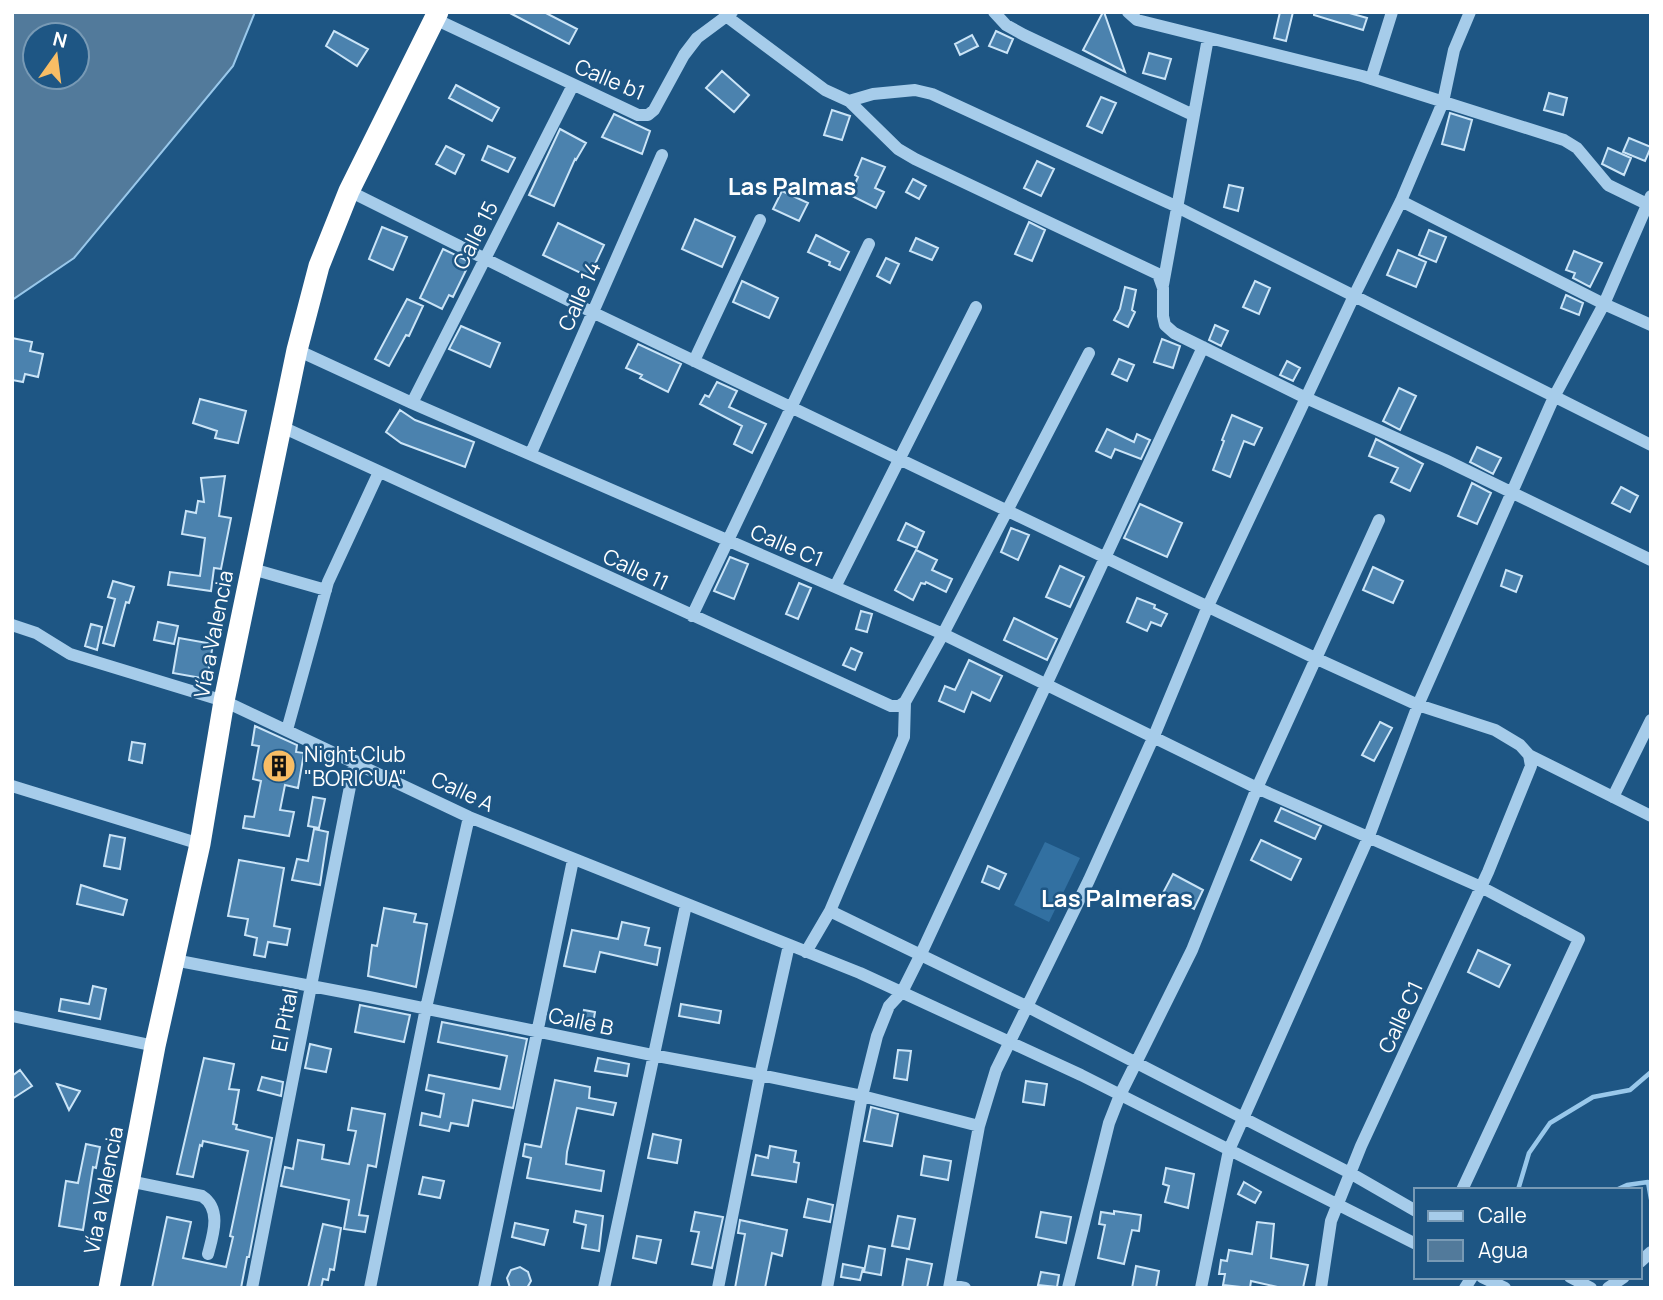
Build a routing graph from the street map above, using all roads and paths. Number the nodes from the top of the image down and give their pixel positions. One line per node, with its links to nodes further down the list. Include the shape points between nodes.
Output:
1 (994, 12): 12 (street, via 1024,35)
2 (1128, 12): 7 (street, via 1137,20)
3 (1392, 12): 8 (street)
4 (1470, 12): 11 (street, via 1454,50)
5 (729, 14): 9 (street, Calle b1, via 697,38 648,115 638,115); 10 (street, via 825,90)
6 (436, 15): 9 (street, Calle b1); 14 (highway, Vía a Valencia)
7 (1208, 38): 8 (street); 12 (street)
8 (1371, 79): 11 (street)
9 (573, 85): 20 (street, Calle 15)
10 (849, 101): 17 (street, via 915,90 932,94); 21 (street, via 898,149 1146,266 1158,274)
11 (1443, 102): 15 (street); 16 (street, via 1564,140 1577,148 1608,185)
12 (1193, 115): 17 (street)
13 (662, 155): 25 (street, Calle 14)
14 (349, 191): 20 (street); 28 (highway, Vía a Valencia, via 319,266)
15 (1401, 201): 22 (street); 23 (street)
16 (1649, 202): 23 (street)
17 (1179, 209): 21 (street); 22 (street)
18 (760, 219): 30 (street)
19 (869, 244): 34 (street)
20 (485, 258): 25 (street); 33 (street, Calle 15)
21 (1163, 288): 27 (street, via 1165,325)
22 (1353, 298): 31 (street); 32 (street)
23 (1604, 304): 26 (street); 31 (street)
24 (975, 307): 38 (street)
25 (593, 312): 30 (street); 37 (street, Calle 14)
26 (1651, 324)
27 (1203, 347): 32 (street); 44 (street)
28 (297, 350): 33 (street, Calle C1); 35 (highway, Vía a Valencia)
29 (1089, 353): 41 (street)
30 (694, 361): 34 (street)
31 (1554, 397): 36 (street); 40 (street)
32 (1306, 398): 40 (street); 49 (street)
33 (412, 403): 37 (street, Calle C1)
34 (790, 407): 38 (street); 43 (street)
35 (280, 426): 39 (street, Calle 11); 46 (highway, Vía a Valencia)
36 (1651, 445)
37 (531, 453): 43 (street, Calle C1)
38 (898, 458): 41 (street); 47 (street)
39 (379, 472): 48 (street); 50 (street, Calle 11)
40 (1513, 494): 45 (street); 57 (street)
41 (1009, 510): 44 (street); 52 (street)
42 (1379, 520): 53 (street)
43 (728, 541): 47 (street, Calle C1); 50 (street)
44 (1106, 558): 49 (street); 54 (street)
45 (1651, 560)
46 (251, 569): 48 (street); 55 (highway, Vía a Valencia)
47 (835, 587): 52 (street, Calle C1)
48 (326, 590): 59 (street)
49 (1208, 606): 53 (street); 60 (street)
50 (692, 616): 56 (street, Calle 11, via 891,706)
51 (12, 625): 55 (street, Calle A, via 36,633 70,654)
52 (943, 634): 54 (street, Calle C1); 56 (street)
53 (1315, 658): 57 (street); 64 (street)
54 (1047, 685): 60 (street, Calle C1); 76 (street)
55 (225, 701): 59 (street, Calle A); 69 (highway, Vía a Valencia)
56 (905, 702): 73 (street, via 904,737)
57 (1419, 705): 62 (street, via 1495,730 1520,745); 68 (street)
58 (1651, 720): 65 (street)
59 (287, 730): 61 (street, Calle A)
60 (1154, 736): 64 (street, Calle C1); 80 (street)
61 (355, 761): 67 (street, Calle A); 78 (street, El Pital)
62 (1530, 761): 65 (street); 71 (street, Calle C1)
63 (12, 786): 69 (street)
64 (1257, 789): 68 (street, Calle C1); 87 (street, via 1192,950)
65 (1613, 797): 66 (street)
66 (1651, 816)
67 (469, 817): 70 (street, Calle A); 81 (street)
68 (1370, 836): 71 (street, Calle C1); 91 (street)
69 (200, 844): 77 (highway, Vía a Valencia)
70 (573, 860): 72 (street, Calle A); 83 (street)
71 (1481, 887): 94 (street, Calle C1); 96 (street, Calle C1, via 1580,939)
72 (686, 905): 74 (street, Calle A); 86 (street)
73 (830, 911): 75 (street); 76 (street)
74 (789, 945): 75 (street, Calle A); 88 (street)
75 (806, 952): 79 (street, Calle A)
76 (920, 956): 79 (street); 80 (street)
77 (174, 960): 78 (street, Calle B); 85 (highway, Vía a Valencia)
78 (310, 986): 81 (street, Calle B); 105 (street, El Pital)
79 (901, 992): 84 (street, Calle A); 90 (street, via 889,1006 877,1036)
80 (1028, 1007): 84 (street); 87 (street)
81 (426, 1008): 83 (street, Calle B); 106 (street)
82 (12, 1016): 85 (street)
83 (536, 1032): 86 (street, Calle B); 107 (street)
84 (1010, 1042): 89 (street, Calle A); 92 (street)
85 (155, 1046): 95 (highway, Vía a Valencia)
86 (652, 1055): 88 (street, Calle B); 108 (street)
87 (1136, 1064): 89 (street); 91 (street)
88 (760, 1074): 90 (street, Calle B); 109 (street)
89 (1120, 1095): 93 (street, Calle A); 112 (street)
90 (862, 1096): 92 (street, Calle B); 110 (street)
91 (1243, 1119): 93 (street); 94 (street)
92 (979, 1126): 103 (street)
93 (1229, 1150): 97 (street, Calle A); 113 (street)
94 (1350, 1173): 97 (street, Calle C1); 98 (street)
95 (129, 1181): 100 (street, via 209,1201 216,1221); 104 (highway, Vía a Valencia)
96 (1463, 1188)
97 (1338, 1205): 99 (street, Calle A); 114 (street, Calle C1, via 1331,1221)
98 (1414, 1211)
99 (1414, 1243)
100 (208, 1254)
101 (1486, 1279): 115 (street)
102 (1574, 1279): 116 (street)
103 (949, 1286): 111 (street)
104 (109, 1288)
105 (252, 1288)
106 (370, 1288)
107 (484, 1288)
108 (604, 1288)
109 (718, 1288)
110 (827, 1288)
111 (965, 1288)
112 (1068, 1288)
113 (1201, 1288)
114 (1321, 1288)
115 (1505, 1288)
116 (1591, 1288)

